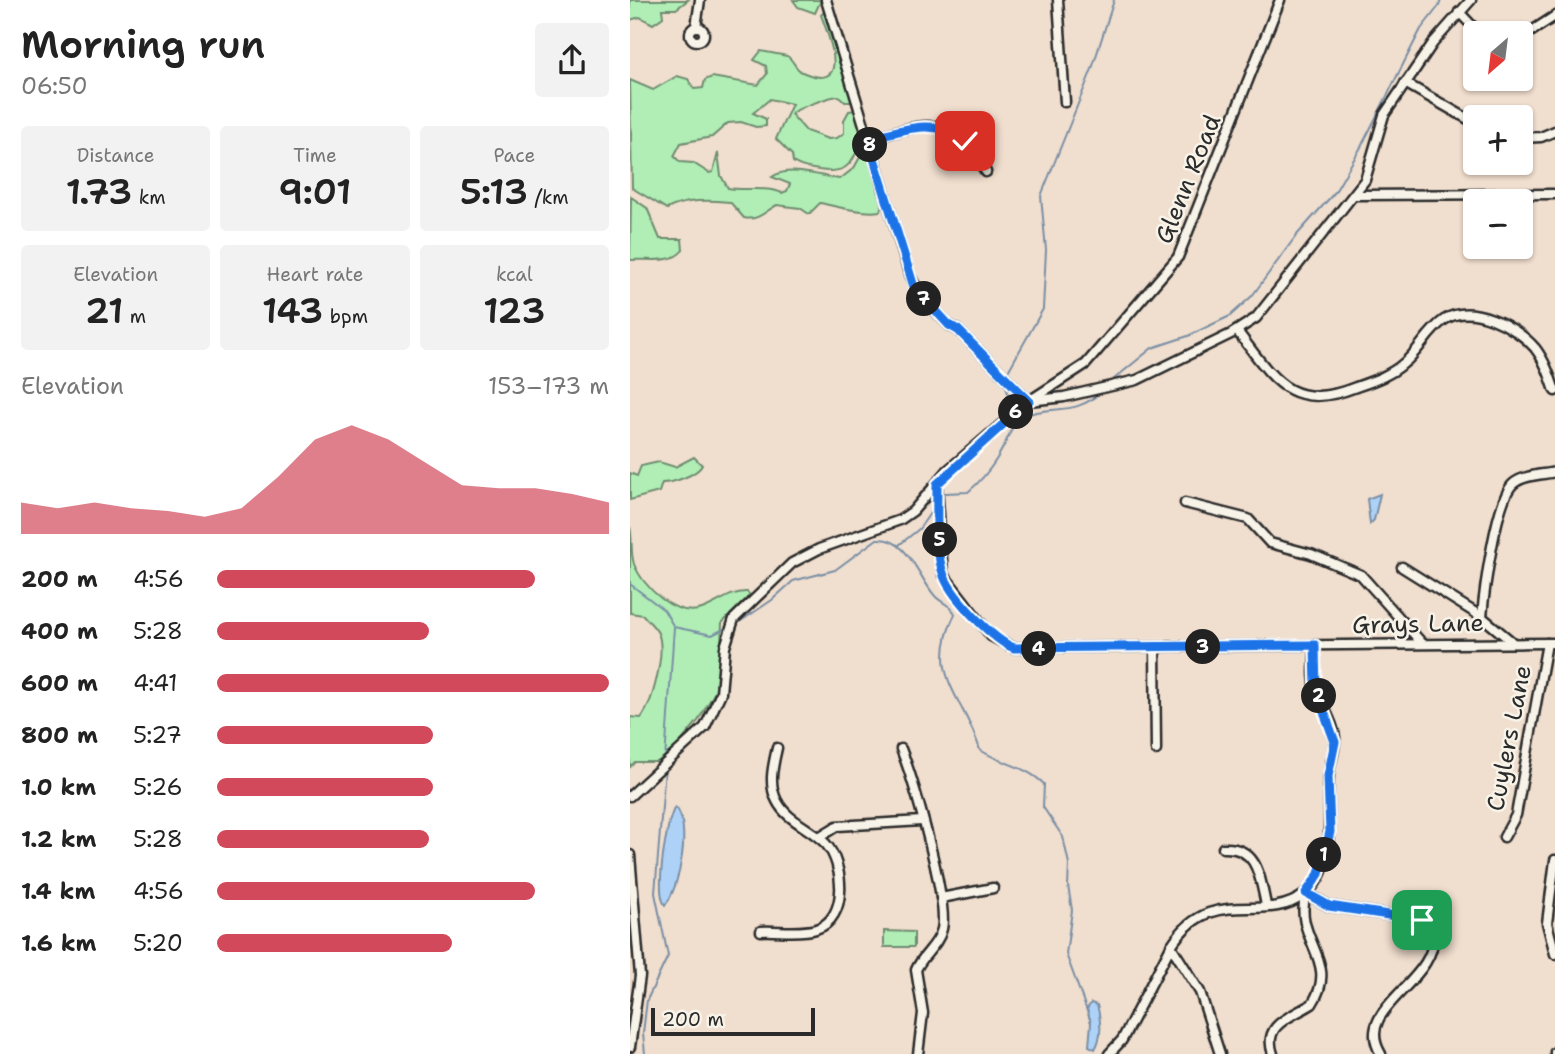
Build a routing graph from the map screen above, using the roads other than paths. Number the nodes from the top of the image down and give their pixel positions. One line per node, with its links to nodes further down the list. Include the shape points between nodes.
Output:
1 (700, 0): 9 (street)
2 (826, 0): 16 (street)
3 (1058, 0): 12 (street)
4 (1280, 0): 22 (street, Glenn Road, via 1178,257 1086,364)
5 (1471, 0): 6 (street)
6 (1459, 12): 8 (street); 11 (street)
7 (1555, 16): 10 (street)
8 (1468, 21)
9 (696, 27)
10 (1533, 30)
11 (1405, 83): 13 (street); 19 (street, via 1384,115 1370,170)
12 (1065, 102)
13 (1463, 116)
14 (1555, 131): 15 (street)
15 (1533, 137)
16 (868, 139): 17 (street, via 921,125 936,126 965,141); 22 (street, via 914,287)
17 (986, 173)
18 (1555, 194): 19 (street)
19 (1355, 195): 20 (street, via 1256,318)
20 (1237, 331): 21 (street, via 1276,382 1299,394 1324,398 1397,369 1441,322 1471,314 1505,325 1526,339 1546,365); 22 (street, via 1137,380)
21 (1555, 391)
22 (1029, 401): 24 (street, Glenn Road)
23 (1555, 472): 27 (street, via 1513,485 1502,506)
24 (937, 484): 32 (street, Grays Lane, via 943,575 991,636 1030,649); 36 (street, Glenn Road, via 900,520 801,557 784,570 731,626 724,682 705,727)
25 (1185, 503): 29 (street, via 1248,519 1270,543 1361,575)
26 (1402, 568): 27 (street)
27 (1482, 617): 28 (street)
28 (1511, 641): 29 (street, Grays Lane); 30 (street, Grays Lane)
29 (1421, 642): 31 (street, Grays Lane)
30 (1551, 643): 39 (street, Cuylers Lane, via 1516,816)
31 (1315, 645): 32 (street, Grays Lane); 44 (street, via 1316,690 1335,742 1328,776 1330,832 1319,874)
32 (1155, 647): 35 (street)
33 (777, 748): 38 (street, via 772,783 777,801 788,816)
34 (901, 748): 37 (street)
35 (1156, 750)
36 (630, 796)
37 (922, 821): 38 (street, via 837,826); 45 (street)
38 (819, 837): 47 (street, via 838,866 840,895 835,911 817,929)
39 (1504, 838)
40 (1223, 848): 46 (street, via 1241,850 1255,861)
41 (1555, 860): 49 (street, via 1547,923)
42 (630, 861): 50 (street, via 640,976)
43 (993, 888): 45 (street)
44 (1306, 893): 46 (street, via 1285,903); 55 (street, via 1302,911 1323,974 1312,1004 1283,1018 1274,1028); 56 (street, via 1329,906 1422,920 1433,930 1433,945 1422,970 1376,1021 1374,1032)
45 (941, 898): 52 (street, via 941,934 916,970 923,1013)
46 (1266, 905): 48 (street, via 1206,914 1180,931)
47 (761, 931)
48 (1171, 946): 53 (street, via 1122,1040); 54 (street, via 1203,998)
49 (1555, 954)
50 (631, 1026): 51 (street)
51 (630, 1047)
52 (918, 1054)
53 (1109, 1054)
54 (1220, 1054)
55 (1273, 1054)
56 (1381, 1054)

